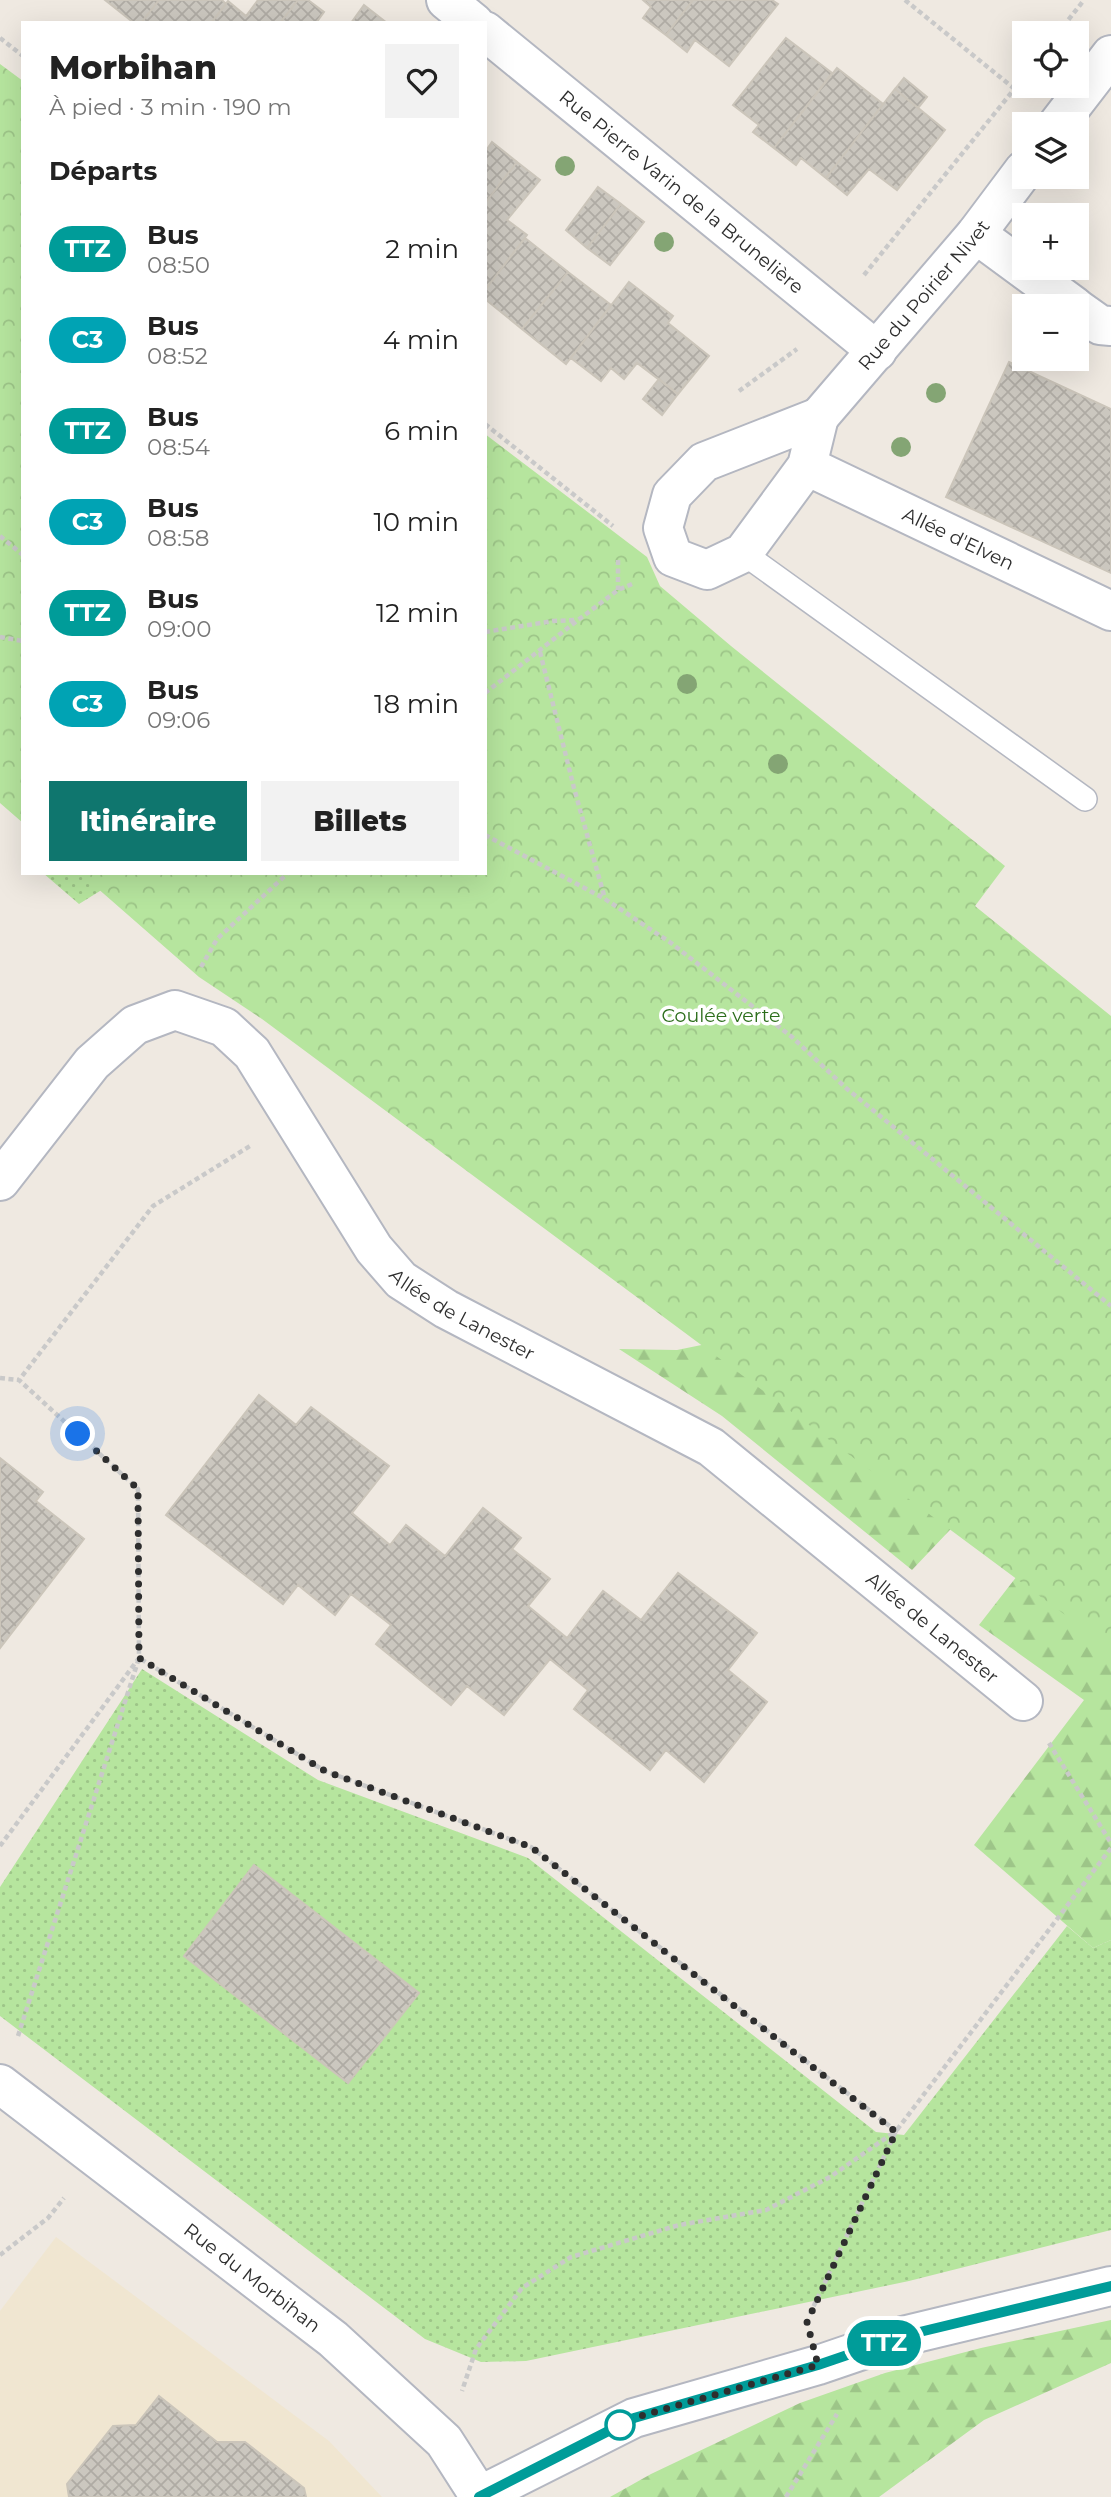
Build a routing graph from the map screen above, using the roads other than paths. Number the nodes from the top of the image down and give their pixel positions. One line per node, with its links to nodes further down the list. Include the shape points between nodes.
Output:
1 (446, 0): 2 (street)
2 (472, 21)
3 (487, 33): 9 (street, Rue Pierre Varin de la Brunelière)
4 (1111, 55): 5 (street)
5 (1067, 112)
6 (1012, 186): 7 (street, Rue du Poirier Nivet)
7 (976, 234): 8 (street); 9 (street, Rue du Poirier Nivet)
8 (1095, 321)
9 (877, 351): 10 (street, Rue du Poirier Nivet)
10 (819, 417): 11 (street); 12 (street, via 704,462 672,495 663,528 673,557 707,570)
11 (807, 466): 12 (street); 13 (street, Allée d'Elven)
12 (743, 553): 14 (lane)
13 (1111, 611)
14 (1085, 799)
15 (0, 1181): 16 (street, Allée de Lanester, via 92,1063 135,1025 174,1010 224,1027 252,1053 374,1249 401,1280 446,1309 711,1447)
16 (1023, 1701)
17 (1, 2085): 19 (street, Rue du Morbihan, via 333,2339 444,2441)
18 (1111, 2286): 19 (street, via 903,2336 634,2418)
19 (479, 2496)

